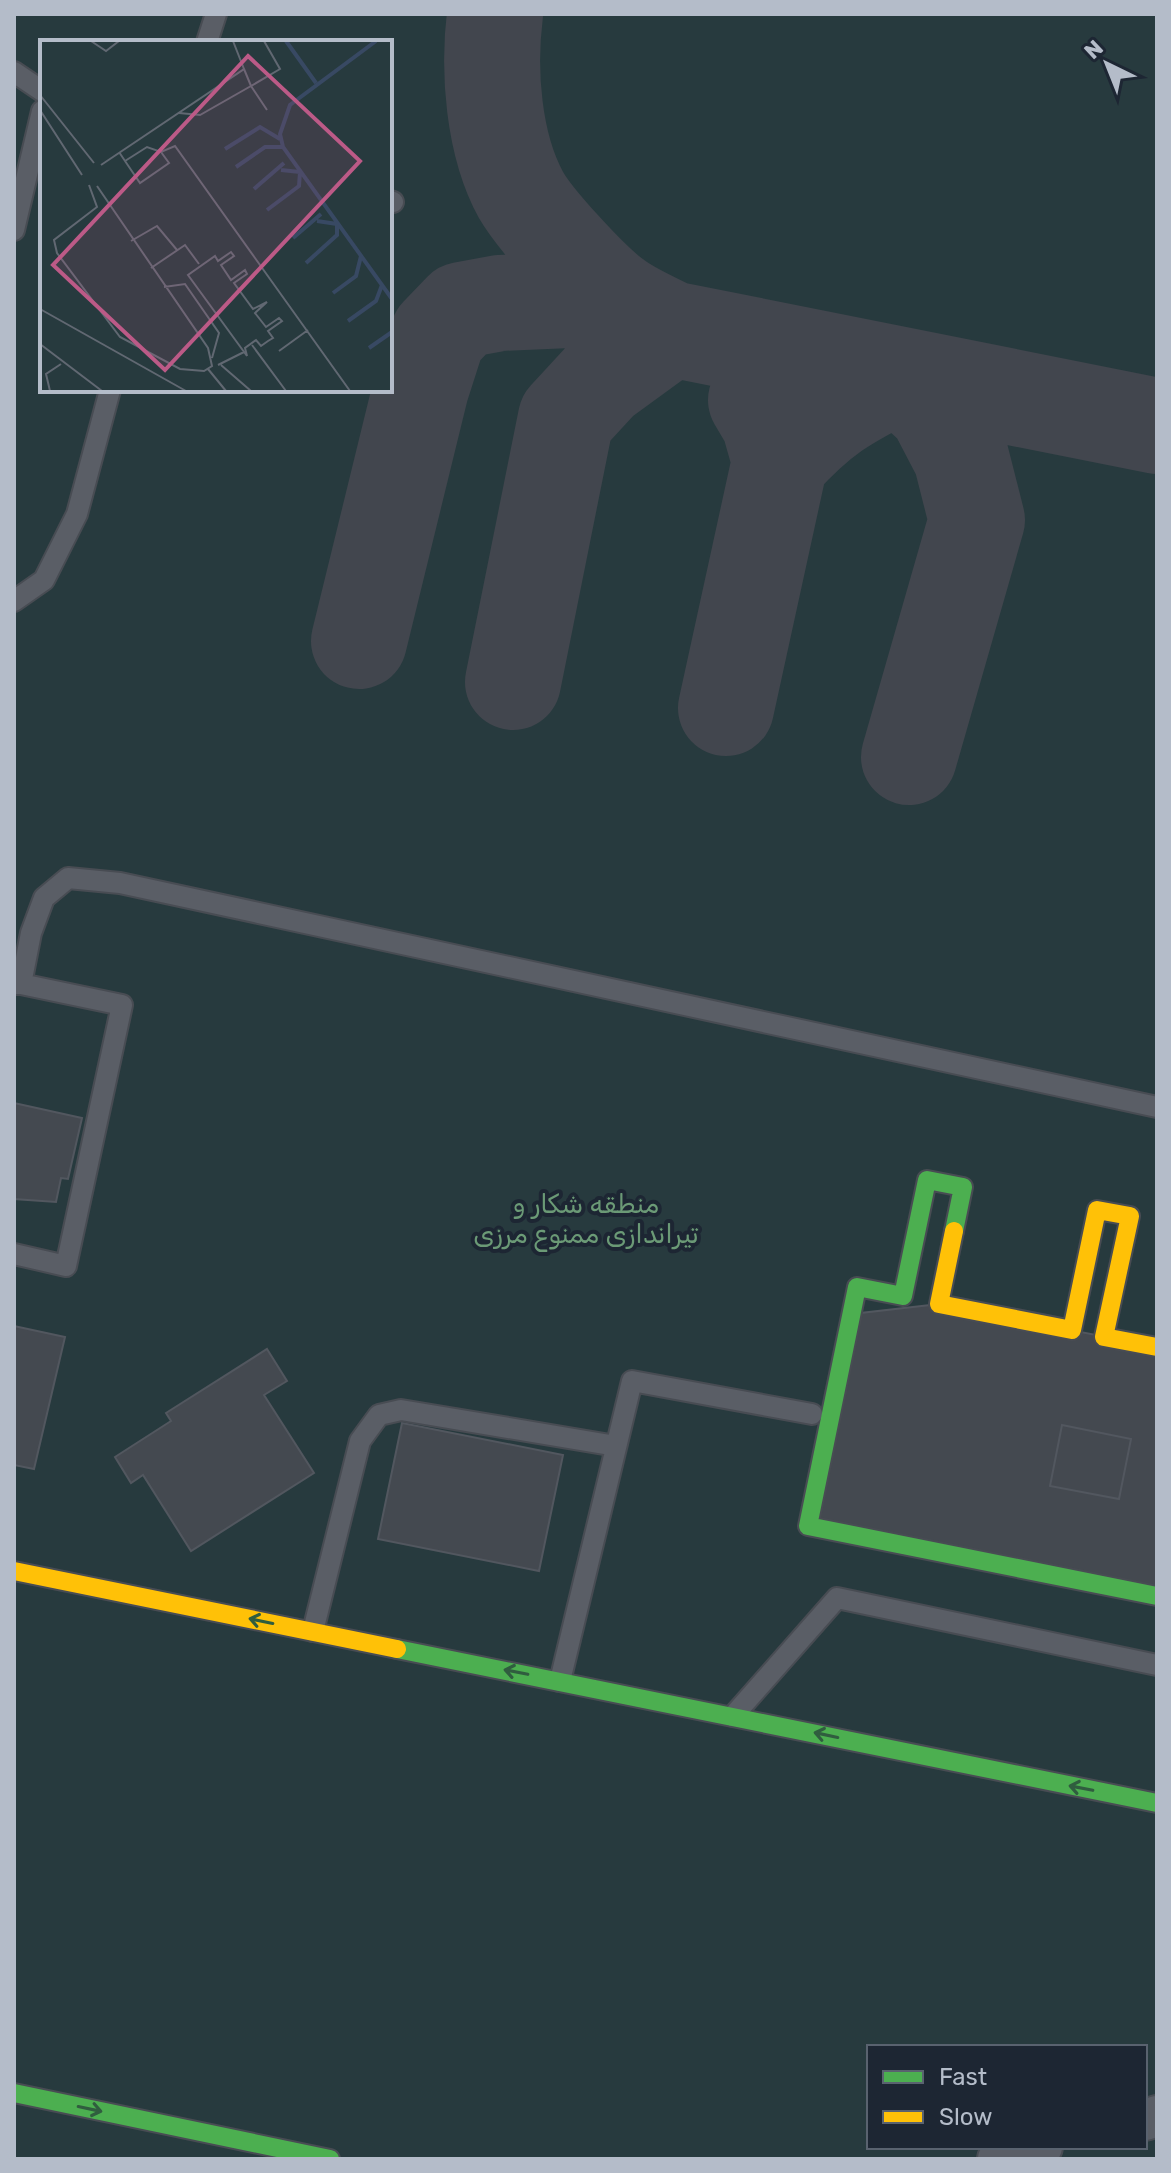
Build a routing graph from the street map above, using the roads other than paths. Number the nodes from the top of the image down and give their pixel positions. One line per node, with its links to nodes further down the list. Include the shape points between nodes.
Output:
1 (216, 14): 2 (lane)
2 (208, 40)
3 (14, 72): 4 (lane)
4 (40, 90)
5 (40, 120): 6 (lane)
6 (14, 230)
7 (109, 392): 8 (lane, via 77,514 44,580)
8 (14, 601)
9 (17, 984): 10 (lane, via 44,898 68,878 135,886 971,1058 1136,1093); 11 (lane, via 122,1005 66,1266)
10 (1157, 1107)
11 (14, 1254)
12 (1157, 1347): 16 (street, via 1104,1337 1130,1216 1097,1210 1072,1330 939,1304 963,1187 927,1180 903,1296 857,1287 808,1526)
13 (812, 1414): 14 (lane, via 632,1381)
14 (616, 1446): 17 (lane, via 401,1410 379,1415 360,1441); 19 (lane)
15 (14, 1571): 17 (street, one-way to 15)
16 (1157, 1596)
17 (313, 1631): 19 (street, one-way to 17)
18 (1157, 1665): 20 (lane, via 837,1598)
19 (560, 1681): 20 (street)
20 (733, 1716): 21 (street, one-way to 20)
21 (1157, 1803)
22 (14, 2093): 24 (street, one-way to 24)
23 (1035, 2149): 25 (street)
24 (330, 2159)
25 (998, 2159)

